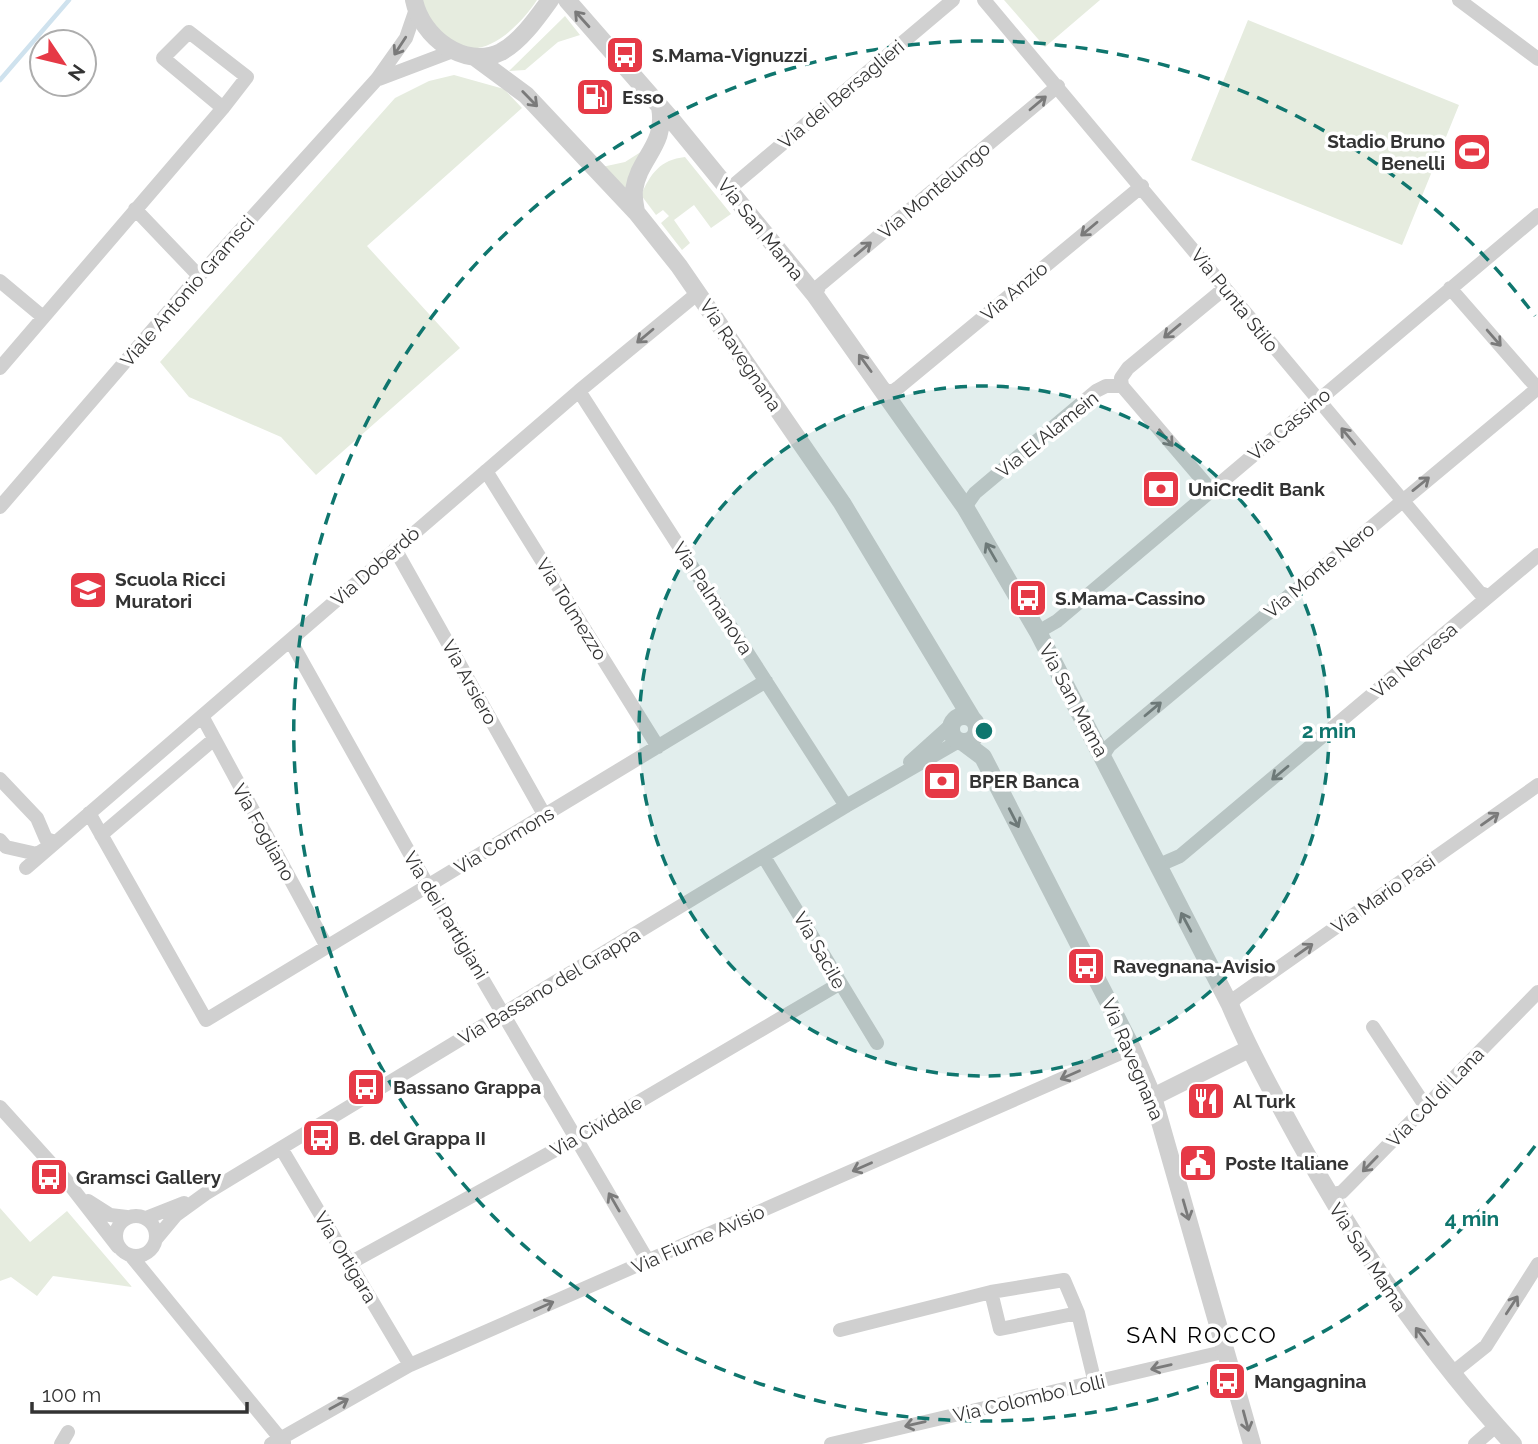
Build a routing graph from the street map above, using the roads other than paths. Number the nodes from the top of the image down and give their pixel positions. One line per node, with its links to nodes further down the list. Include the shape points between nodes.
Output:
1 (550, 0): 8 (street, via 528,28 500,52)
2 (567, 0): 12 (street, Via San Mama, one-way to 2)
3 (953, 0): 15 (street, Via dei Bersaglieri)
4 (984, 0): 11 (street, Via Punta Stilo)
5 (1459, 0): 9 (street)
6 (415, 4): 7 (street, via 437,40); 10 (street, Viale Antonio Gramsci, one-way to 10, via 406,38)
7 (453, 51): 8 (street, Via Ravegnana); 10 (street, Viale Antonio Gramsci)
8 (476, 58): 17 (street, Via Ravegnana, one-way to 17, via 524,93)
9 (1538, 60)
10 (377, 79): 19 (street, Viale Antonio Gramsci)
11 (1058, 86): 14 (street, Via Punta Stilo); 24 (street, Via Montelungo, one-way to 11, via 820,285)
12 (660, 107): 15 (street, Via San Mama); 17 (street, via 660,137 634,189)
13 (223, 108): 13 (street, via 247,76 189,32 163,58); 16 (street)
14 (1142, 186): 21 (street, Via Punta Stilo); 29 (street, Via Anzio, one-way to 29, via 899,387)
15 (729, 189): 24 (street, Via San Mama)
16 (135, 209): 19 (street); 25 (street)
17 (636, 212): 23 (street, Via Ravegnana)
18 (1538, 215): 22 (street, Via Cassino)
19 (199, 276): 35 (street, Viale Antonio Gramsci)
20 (0, 281): 25 (street)
21 (1225, 288): 27 (street, Via El Alamein, one-way to 27, via 1128,368); 31 (street, Via Punta Stilo)
22 (1450, 288): 28 (street, one-way to 28); 31 (street, Via Cassino)
23 (698, 293): 30 (street, Via Doberdò, one-way to 30); 44 (street, Via Ravegnana, via 842,503 955,693)
24 (815, 295): 29 (street, Via San Mama, one-way to 24)
25 (43, 317): 26 (street)
26 (0, 368)
27 (1122, 386): 33 (street, one-way to 33); 36 (street, Via El Alamein, via 1096,391 975,493)
28 (1538, 388): 34 (street, Via Monte Nero, one-way to 28)
29 (885, 390): 36 (street, Via San Mama)
30 (579, 391): 32 (street, Via Doberdò); 42 (street, Via Palmanova)
31 (1318, 400): 33 (street, Via Cassino); 34 (street, Via Punta Stilo, one-way to 31)
32 (486, 471): 37 (street, Via Doberdò); 46 (street, Via Tolmezzo)
33 (1211, 490): 40 (street, Via Cassino, via 1057,621)
34 (1402, 499): 39 (street, Via Punta Stilo, via 1480,593); 47 (street, Via Monte Nero, one-way to 34)
35 (0, 507)
36 (965, 508): 40 (street, Via San Mama, one-way to 36)
37 (395, 549): 41 (street, Via Doberdò); 52 (street, Via Arsiero)
38 (1538, 555): 39 (street, Via Nervesa)
39 (1489, 596): 59 (street, Via Nervesa, one-way to 59, via 1180,856)
40 (1038, 632): 47 (street, Via San Mama)
41 (290, 640): 43 (street, Via Doberdò); 61 (street, Via dei Partigiani)
42 (766, 681): 46 (street, Via Cormons); 50 (street, Via Palmanova)
43 (202, 716): 45 (street, Via Fogliano); 51 (street, Via Doberdò)
44 (960, 729): 50 (street, Via Bassano del Grappa, via 894,778); 69 (street, Via Ravegnana, one-way to 69, via 983,757)
45 (213, 740): 54 (street); 62 (street, Via Fogliano)
46 (658, 747): 52 (street, Via Cormons)
47 (1103, 755): 59 (street, Via San Mama)
48 (0, 779): 53 (street)
49 (1538, 785): 65 (street, Via Mario Pasi, one-way to 49)
50 (846, 806): 58 (street, Via Bassano del Grappa)
51 (89, 813): 54 (street); 56 (street, Via Doberdò)
52 (545, 816): 61 (street, Via Cormons)
53 (39, 824): 56 (street, via 46,839); 57 (street, via 33,843)
54 (101, 835): 62 (street, Via Cormons, via 206,1020)
55 (0, 840): 57 (street)
56 (55, 842): 57 (street, via 37,854); 60 (street, Via Doberdò)
57 (19, 850)
58 (764, 857): 63 (street, Via Sacile); 66 (street, Via Bassano del Grappa)
59 (1157, 866): 65 (street, Via San Mama, one-way to 59)
60 (26, 868)
61 (428, 886): 62 (street, Via Cormons); 66 (street, Via dei Partigiani)
62 (327, 947)
63 (839, 984): 68 (street, Via Sacile); 74 (street, Via Cividale)
64 (1538, 992): 73 (street, Via Col di Lana)
65 (1230, 1005): 70 (street, Via San Mama)
66 (504, 1013): 74 (street, Via dei Partigiani); 75 (street, Via Bassano del Grappa)
67 (1373, 1027): 73 (street)
68 (877, 1043)
69 (1132, 1048): 71 (street, Via Ravegnana); 84 (street, Via Fiume Avisio, one-way to 84)
70 (1249, 1049): 71 (street); 78 (street, Via San Mama)
71 (1153, 1097): 91 (street, Via Ravegnana, one-way to 91)
72 (0, 1107): 76 (street)
73 (1426, 1107): 78 (street, Via Col di Lana, one-way to 78, via 1342,1192)
74 (577, 1138): 84 (street, Via dei Partigiani, one-way to 74); 85 (street, Via Cividale)
75 (281, 1149): 77 (street, Via Bassano del Grappa); 85 (street, Via Ortigara)
76 (66, 1181): 79 (street, via 94,1207); 82 (street)
77 (205, 1194): 80 (street, Via Bassano del Grappa); 81 (street, Via Bassano del Grappa, via 176,1215)
78 (1329, 1195): 93 (street, Via San Mama, one-way to 78, via 1396,1303)
79 (127, 1217): 80 (street); 82 (street, via 115,1233)
80 (146, 1218): 81 (street, via 154,1227)
81 (155, 1243): 83 (street, via 144,1255); 87 (street, via 149,1265)
82 (118, 1247): 83 (street)
83 (132, 1257): 87 (street)
84 (648, 1261): 92 (street, Via Fiume Avisio, one-way to 84)
85 (350, 1263): 92 (street, Via Ortigara)
86 (1538, 1264): 93 (street, one-way to 86, via 1486,1346)
87 (152, 1279): 96 (street)
88 (991, 1292): 89 (street, via 1064,1280); 89 (street, via 1000,1329); 90 (street)
89 (1078, 1313): 94 (street)
90 (840, 1330)
91 (1227, 1351): 94 (street, Via Colombo Lolli, one-way to 94); 98 (street, Via Ravegnana, one-way to 98)
92 (410, 1365): 96 (street, Via Fiume Avisio, one-way to 92)
93 (1451, 1374): 95 (street, Via San Mama)
94 (1095, 1382): 97 (street, Via Colombo Lolli, one-way to 97)
95 (1496, 1426): 99 (street); 100 (street, Via San Mama)
96 (278, 1442)
97 (831, 1444)
98 (1252, 1444)
99 (1475, 1444)
100 (1513, 1444)

